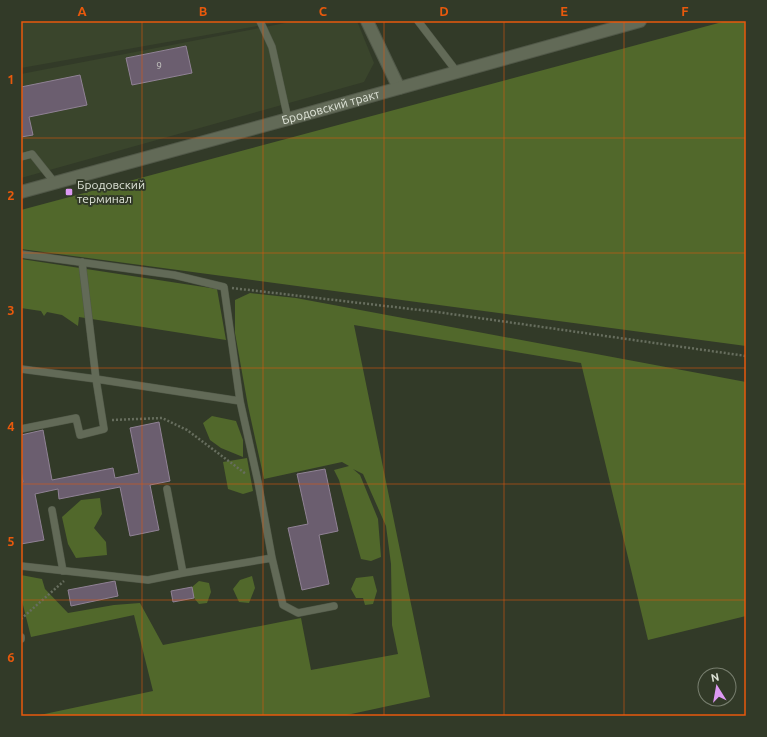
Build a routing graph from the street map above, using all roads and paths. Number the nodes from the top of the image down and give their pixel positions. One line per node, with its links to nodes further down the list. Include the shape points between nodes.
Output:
1 (260, 21): 7 (lane, via 272,47)
2 (367, 21): 6 (street)
3 (418, 21): 5 (lane)
4 (640, 21): 5 (street, Бродовский тракт)
5 (457, 72): 6 (street, Бродовский тракт)
6 (399, 88): 7 (street, Бродовский тракт)
7 (288, 119): 9 (street, Бродовский тракт)
8 (21, 157): 9 (lane, via 32,154)
9 (55, 183): 10 (street, Бродовский тракт)
10 (21, 192)
11 (21, 254): 12 (lane)
12 (82, 262): 13 (lane, via 174,275); 16 (lane)
13 (224, 287): 14 (path, via 437,312); 17 (lane)
14 (746, 356)
15 (21, 369): 16 (lane)
16 (96, 379): 17 (lane); 18 (lane)
17 (240, 401): 20 (lane)
18 (102, 421): 19 (lane, via 104,429 80,435 76,418); 20 (path, via 162,418 187,430)
19 (21, 429)
20 (258, 482): 23 (lane)
21 (167, 489): 27 (lane)
22 (52, 510): 25 (lane)
23 (272, 558): 27 (lane); 28 (lane, via 283,605 298,613)
24 (21, 566): 25 (lane)
25 (64, 571): 26 (lane)
26 (75, 572): 27 (lane, via 148,580); 29 (path)
27 (183, 573)
28 (334, 606)
29 (21, 619)

